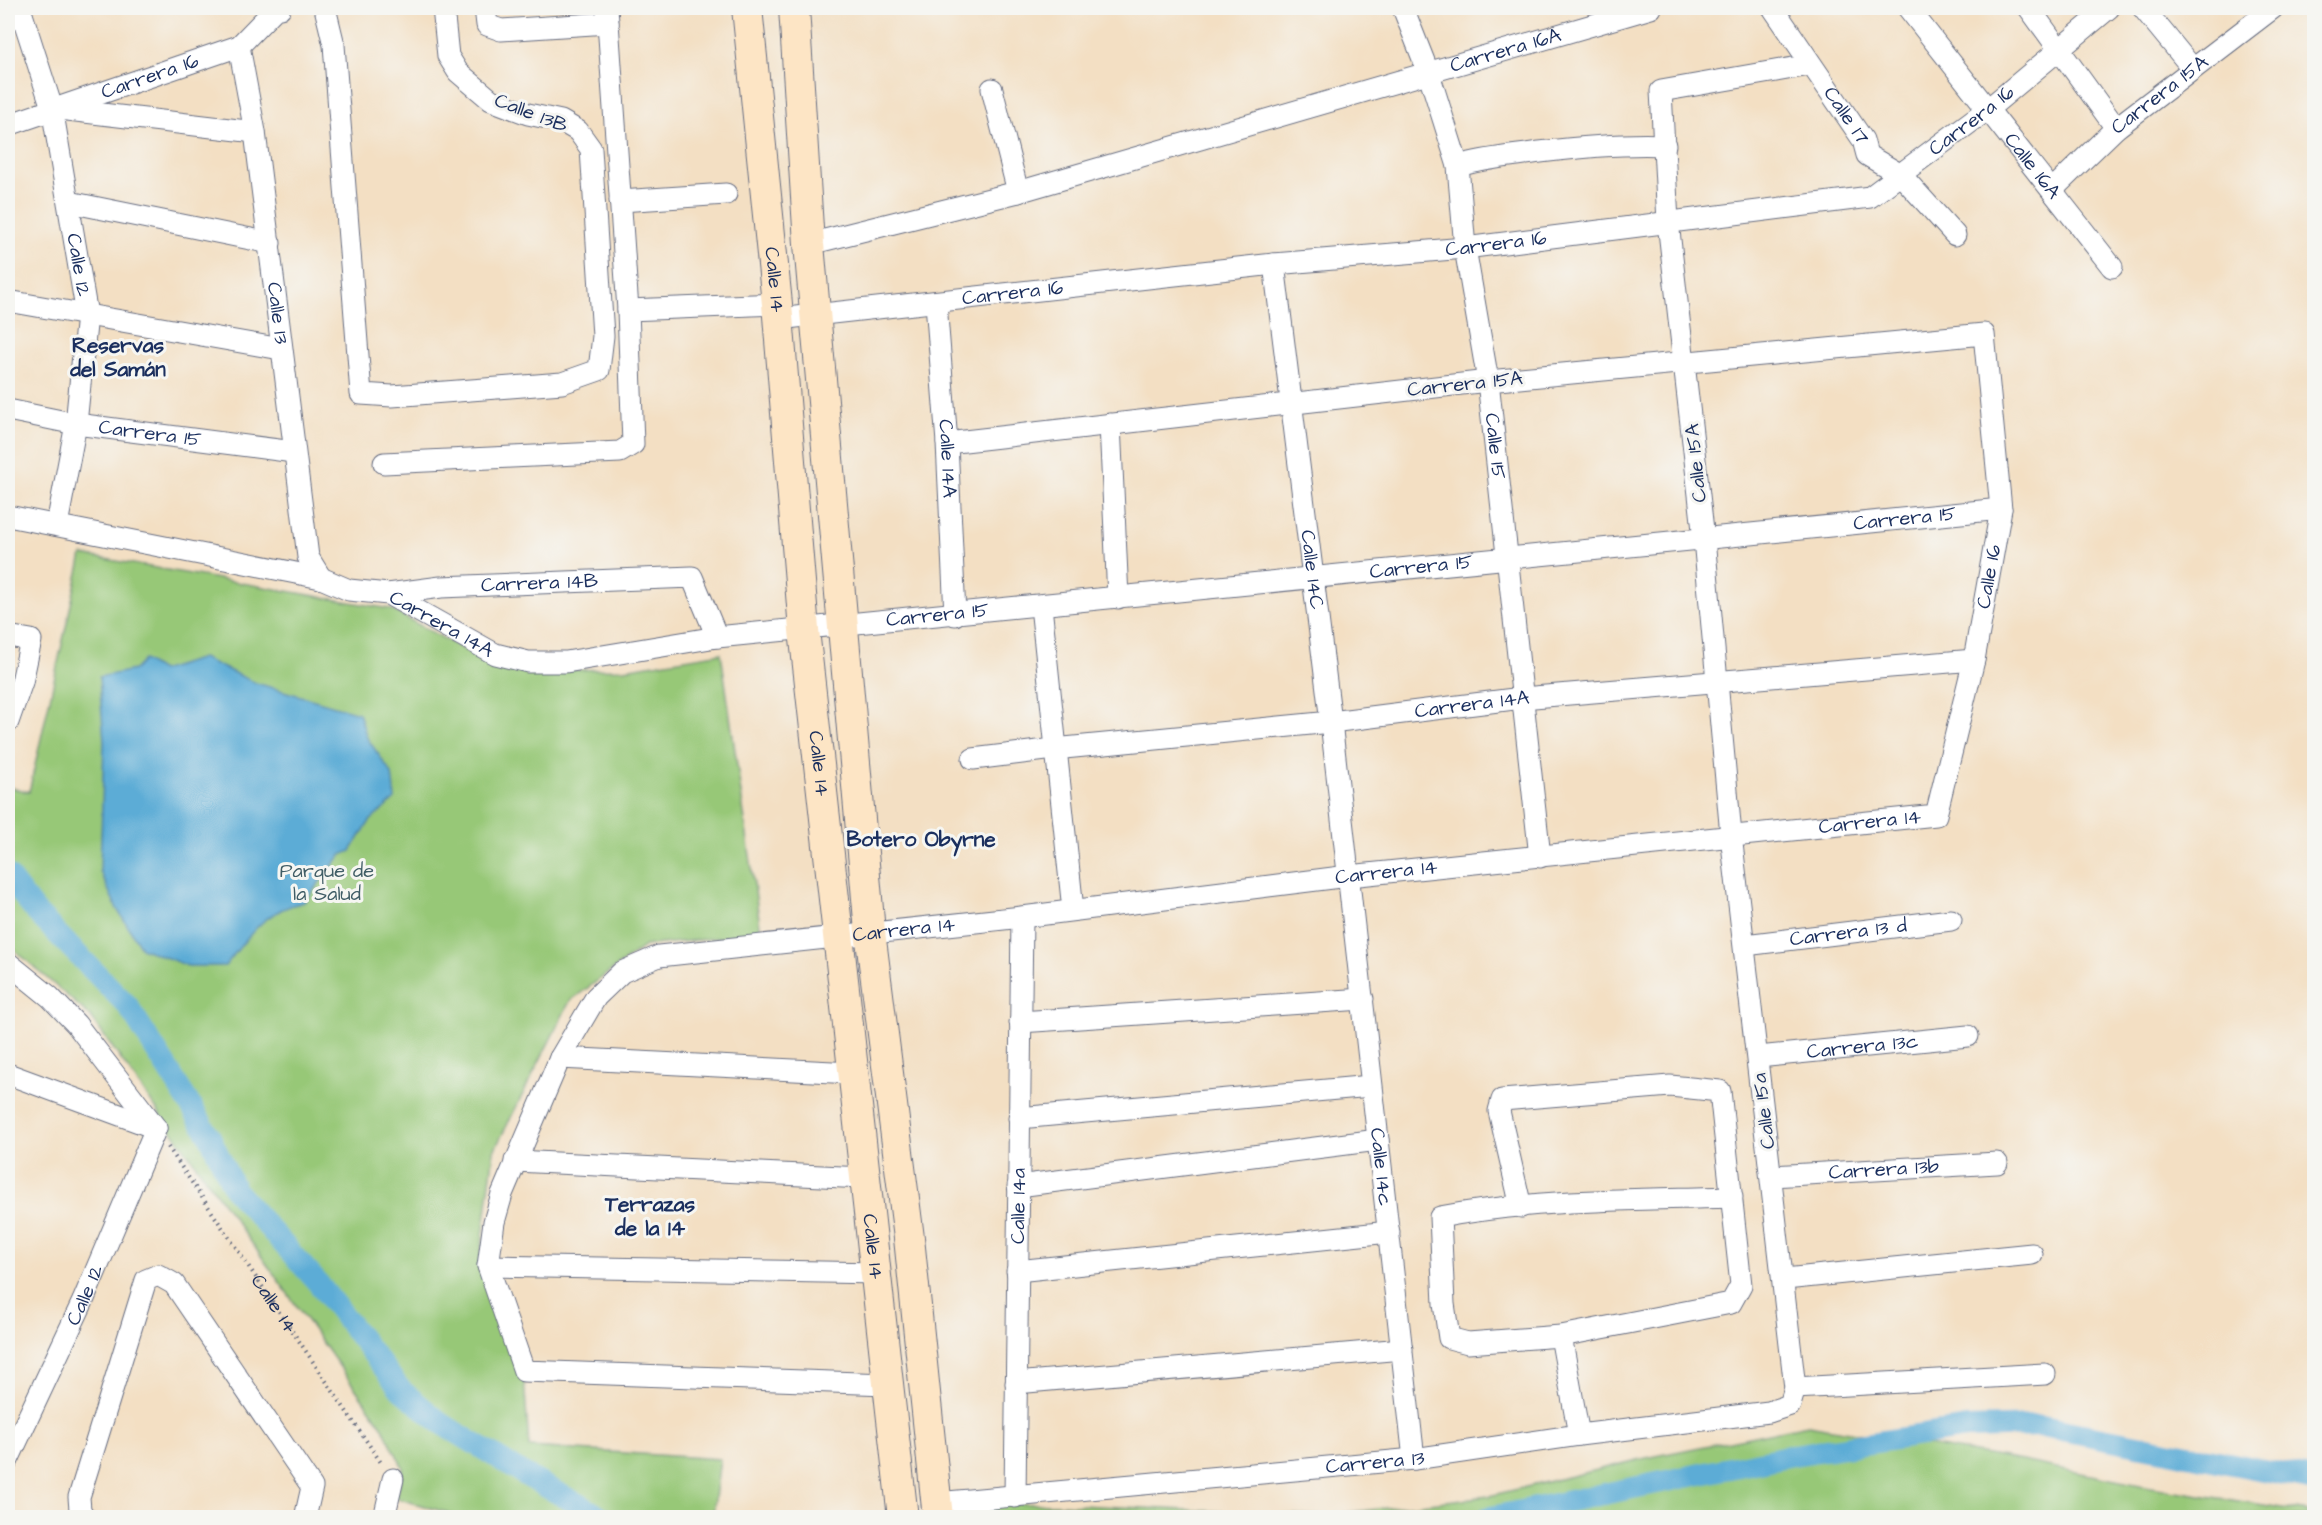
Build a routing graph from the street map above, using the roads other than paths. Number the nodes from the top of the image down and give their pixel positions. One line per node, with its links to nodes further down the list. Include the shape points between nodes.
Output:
1 (20, 8): 23 (street, Calle 12)
2 (280, 8): 17 (street, Carrera 16, via 274,9)
3 (325, 8): 4 (street, Calle 13B, via 334,45 361,394 392,396 562,383 599,370 603,336 591,149 578,131 561,121 491,100 458,72 448,56)
4 (443, 8)
5 (485, 8): 16 (street, via 487,25 501,30)
6 (747, 8): 46 (main road, Calle 14)
7 (794, 8): 39 (main road, Calle 14)
8 (1403, 8): 21 (street, Calle 15)
9 (1651, 8): 21 (street, Carrera 16A)
10 (1773, 8): 19 (street, Calle 17)
11 (1908, 8): 24 (street, Calle 16A)
12 (2029, 8): 18 (street)
13 (2109, 8): 18 (street, Carrera 16)
14 (2143, 8): 20 (street)
15 (2273, 8): 20 (street, Carrera 15A)
16 (608, 15): 34 (street)
17 (239, 46): 23 (street, Carrera 16); 27 (street, Calle 13)
18 (2058, 50): 24 (street, Carrera 16); 26 (street)
19 (1810, 65): 28 (street, Calle 15A, via 1661,91); 30 (street, Calle 17, via 1863,140 1867,155)
20 (2193, 69): 26 (street, Carrera 15A)
21 (1429, 74): 29 (street, Calle 15); 32 (street, Carrera 16A)
22 (992, 89): 32 (street)
23 (52, 108): 25 (street, Carrera 16); 27 (street); 35 (street, Calle 12)
24 (1988, 109): 30 (street, Carrera 16); 31 (street, Calle 16A)
25 (8, 125)
26 (2116, 128): 31 (street, Carrera 15A)
27 (255, 132): 38 (street, Calle 13)
28 (1665, 144): 29 (street, via 1573,148 1480,159); 36 (street, Calle 15A)
29 (1458, 166): 40 (street, Calle 15)
30 (1901, 175): 36 (street, Carrera 16, via 1870,197); 37 (street, Calle 17)
31 (2052, 190): 42 (street, Calle 16A)
32 (1018, 192): 39 (street, Carrera 16A)
33 (726, 194): 34 (street)
34 (620, 201): 45 (street)
35 (69, 202): 38 (street); 47 (street, Calle 12)
36 (1668, 222): 40 (street, Carrera 16); 51 (street, Calle 15A)
37 (1955, 235)
38 (270, 243): 50 (street, Calle 13)
39 (809, 243): 48 (main road, Calle 14)
40 (1465, 248): 41 (street, Carrera 16); 52 (street, Calle 15)
41 (1274, 264): 44 (street, Carrera 16); 53 (street, Calle 14C)
42 (2112, 267)
43 (8, 301): 47 (street)
44 (936, 303): 48 (street, Carrera 16); 57 (street, Calle 14A)
45 (628, 310): 46 (street, Carrera 16); 59 (street, via 633,444 620,452)
46 (778, 311): 48 (street, Carrera 16); 74 (main road, Calle 14)
47 (87, 315): 50 (street); 55 (street, Calle 12)
48 (817, 316): 73 (main road, Calle 14)
49 (1984, 334): 51 (street, Carrera 15A); 60 (street, Calle 16)
50 (281, 349): 58 (street, Calle 13)
51 (1685, 362): 52 (street, Carrera 15A); 63 (street, Calle 15A)
52 (1488, 381): 53 (street, Carrera 15A); 64 (street, Calle 15)
53 (1290, 403): 56 (street, Carrera 15A); 66 (street, Calle 14C)
54 (8, 410): 55 (street, Carrera 15)
55 (76, 424): 58 (street, Carrera 15); 62 (street, Calle 12)
56 (1110, 424): 57 (street, Carrera 15A); 69 (street)
57 (947, 443): 71 (street, Calle 14A)
58 (294, 452): 65 (street, Calle 13, via 308,557)
59 (384, 463)
60 (2001, 509): 63 (street, Carrera 15); 77 (street, Calle 16)
61 (8, 516): 62 (street, Carrera 14A)
62 (57, 525): 65 (street, Carrera 14A)
63 (1704, 538): 64 (street, Carrera 15); 79 (street, Calle 15A)
64 (1507, 559): 66 (street, Carrera 15); 80 (street, Calle 15)
65 (321, 578): 68 (street, Carrera 14A, via 349,590)
66 (1313, 578): 69 (street, Carrera 15); 82 (street, Calle 14C)
67 (441, 587): 68 (street, Carrera 14B); 72 (street); 76 (street, Carrera 14B, via 692,577)
68 (388, 594): 72 (street, Carrera 14A)
69 (1118, 598): 70 (street, Carrera 15)
70 (1041, 606): 71 (street, Carrera 15); 83 (street)
71 (955, 615): 73 (street, Carrera 15)
72 (434, 621): 76 (street, Carrera 14A, via 495,654 528,662 567,662)
73 (843, 626): 74 (street, Carrera 14A); 92 (main road, Calle 14)
74 (804, 630): 76 (street, Carrera 14A); 93 (main road, Calle 14)
75 (8, 636): 78 (street, via 31,640)
76 (717, 637)
77 (1974, 660): 79 (street, Carrera 14A); 85 (street, Calle 16)
78 (15, 680): 81 (street)
79 (1719, 682): 80 (street, Carrera 14A); 86 (street, Calle 15A)
80 (1522, 698): 82 (street, Carrera 14A); 87 (street, Calle 15)
81 (8, 722)
82 (1331, 723): 83 (street, Carrera 14A); 88 (street, Calle 14C)
83 (1054, 749): 84 (street, Carrera 14A); 89 (street)
84 (973, 759)
85 (1936, 815): 86 (street, Carrera 14)
86 (1731, 835): 87 (street, Carrera 14); 94 (street, Calle 15a)
87 (1540, 857): 88 (street, Carrera 14)
88 (1349, 876): 89 (street, Carrera 14); 96 (street, Calle 14c)
89 (1073, 910): 90 (street, Carrera 14)
90 (1022, 917): 92 (street, Carrera 14); 97 (street, Calle 14a)
91 (1951, 920): 94 (street, Carrera 13 d)
92 (870, 932): 93 (street, Carrera 14); 131 (main road, Calle 14)
93 (838, 935): 99 (street, Carrera 14, via 659,956 622,972 596,997); 101 (main road, Calle 14)
94 (1745, 945): 100 (street, Calle 15a)
95 (8, 963): 105 (street, via 76,1024)
96 (1363, 999): 97 (street); 103 (street, Calle 14c)
97 (1020, 1022): 104 (street, Calle 14a)
98 (1968, 1036): 100 (street, Carrera 13c)
99 (560, 1058): 101 (street); 107 (street, Carrera 14)
100 (1758, 1058): 109 (street, Calle 15a)
101 (852, 1073): 110 (main road, Calle 14)
102 (8, 1074): 105 (street)
103 (1371, 1086): 104 (street); 106 (street, Calle 14c)
104 (1019, 1118): 111 (street, Calle 14a)
105 (156, 1128): 128 (street, Calle 12, via 83,1301)
106 (1378, 1140): 111 (street); 114 (street, Calle 14c)
107 (515, 1161): 110 (street); 116 (street, Carrera 14, via 494,1222)
108 (1997, 1163): 109 (street, Carrera 13b)
109 (1772, 1176): 119 (street, Calle 15a)
110 (863, 1178): 118 (main road, Calle 14)
111 (1018, 1186): 117 (street, Calle 14a)
112 (1732, 1197): 113 (street); 113 (street, via 1720,1091 1670,1086 1502,1100 1499,1111); 120 (street, via 1741,1285 1731,1303)
113 (1521, 1207): 120 (street, via 1440,1217 1449,1338 1468,1343)
114 (1389, 1232): 117 (street); 121 (street, Calle 14c)
115 (2031, 1254): 119 (street)
116 (488, 1266): 118 (street); 124 (street, via 524,1371)
117 (1017, 1271): 123 (street, Calle 14a)
118 (877, 1273): 124 (main road, Calle 14)
119 (1785, 1279): 125 (street, Calle 15a)
120 (1561, 1336): 126 (street)
121 (1402, 1349): 123 (street); 127 (street, Calle 14c)
122 (2045, 1374): 125 (street)
123 (1016, 1383): 130 (street, Calle 14a)
124 (887, 1384): 135 (main road, Calle 14)
125 (1796, 1388): 126 (street, Carrera 13, via 1790,1405 1769,1412)
126 (1579, 1435): 127 (street, Carrera 13)
127 (1414, 1459): 130 (street, Carrera 13)
128 (8, 1460)
129 (393, 1479): 134 (street)
130 (1015, 1497): 131 (street, Carrera 13)
131 (938, 1510)
132 (86, 1518): 133 (street, via 80,1510 79,1497 146,1280 158,1275 174,1284 312,1487)
133 (305, 1518)
134 (384, 1518)
135 (903, 1518)

